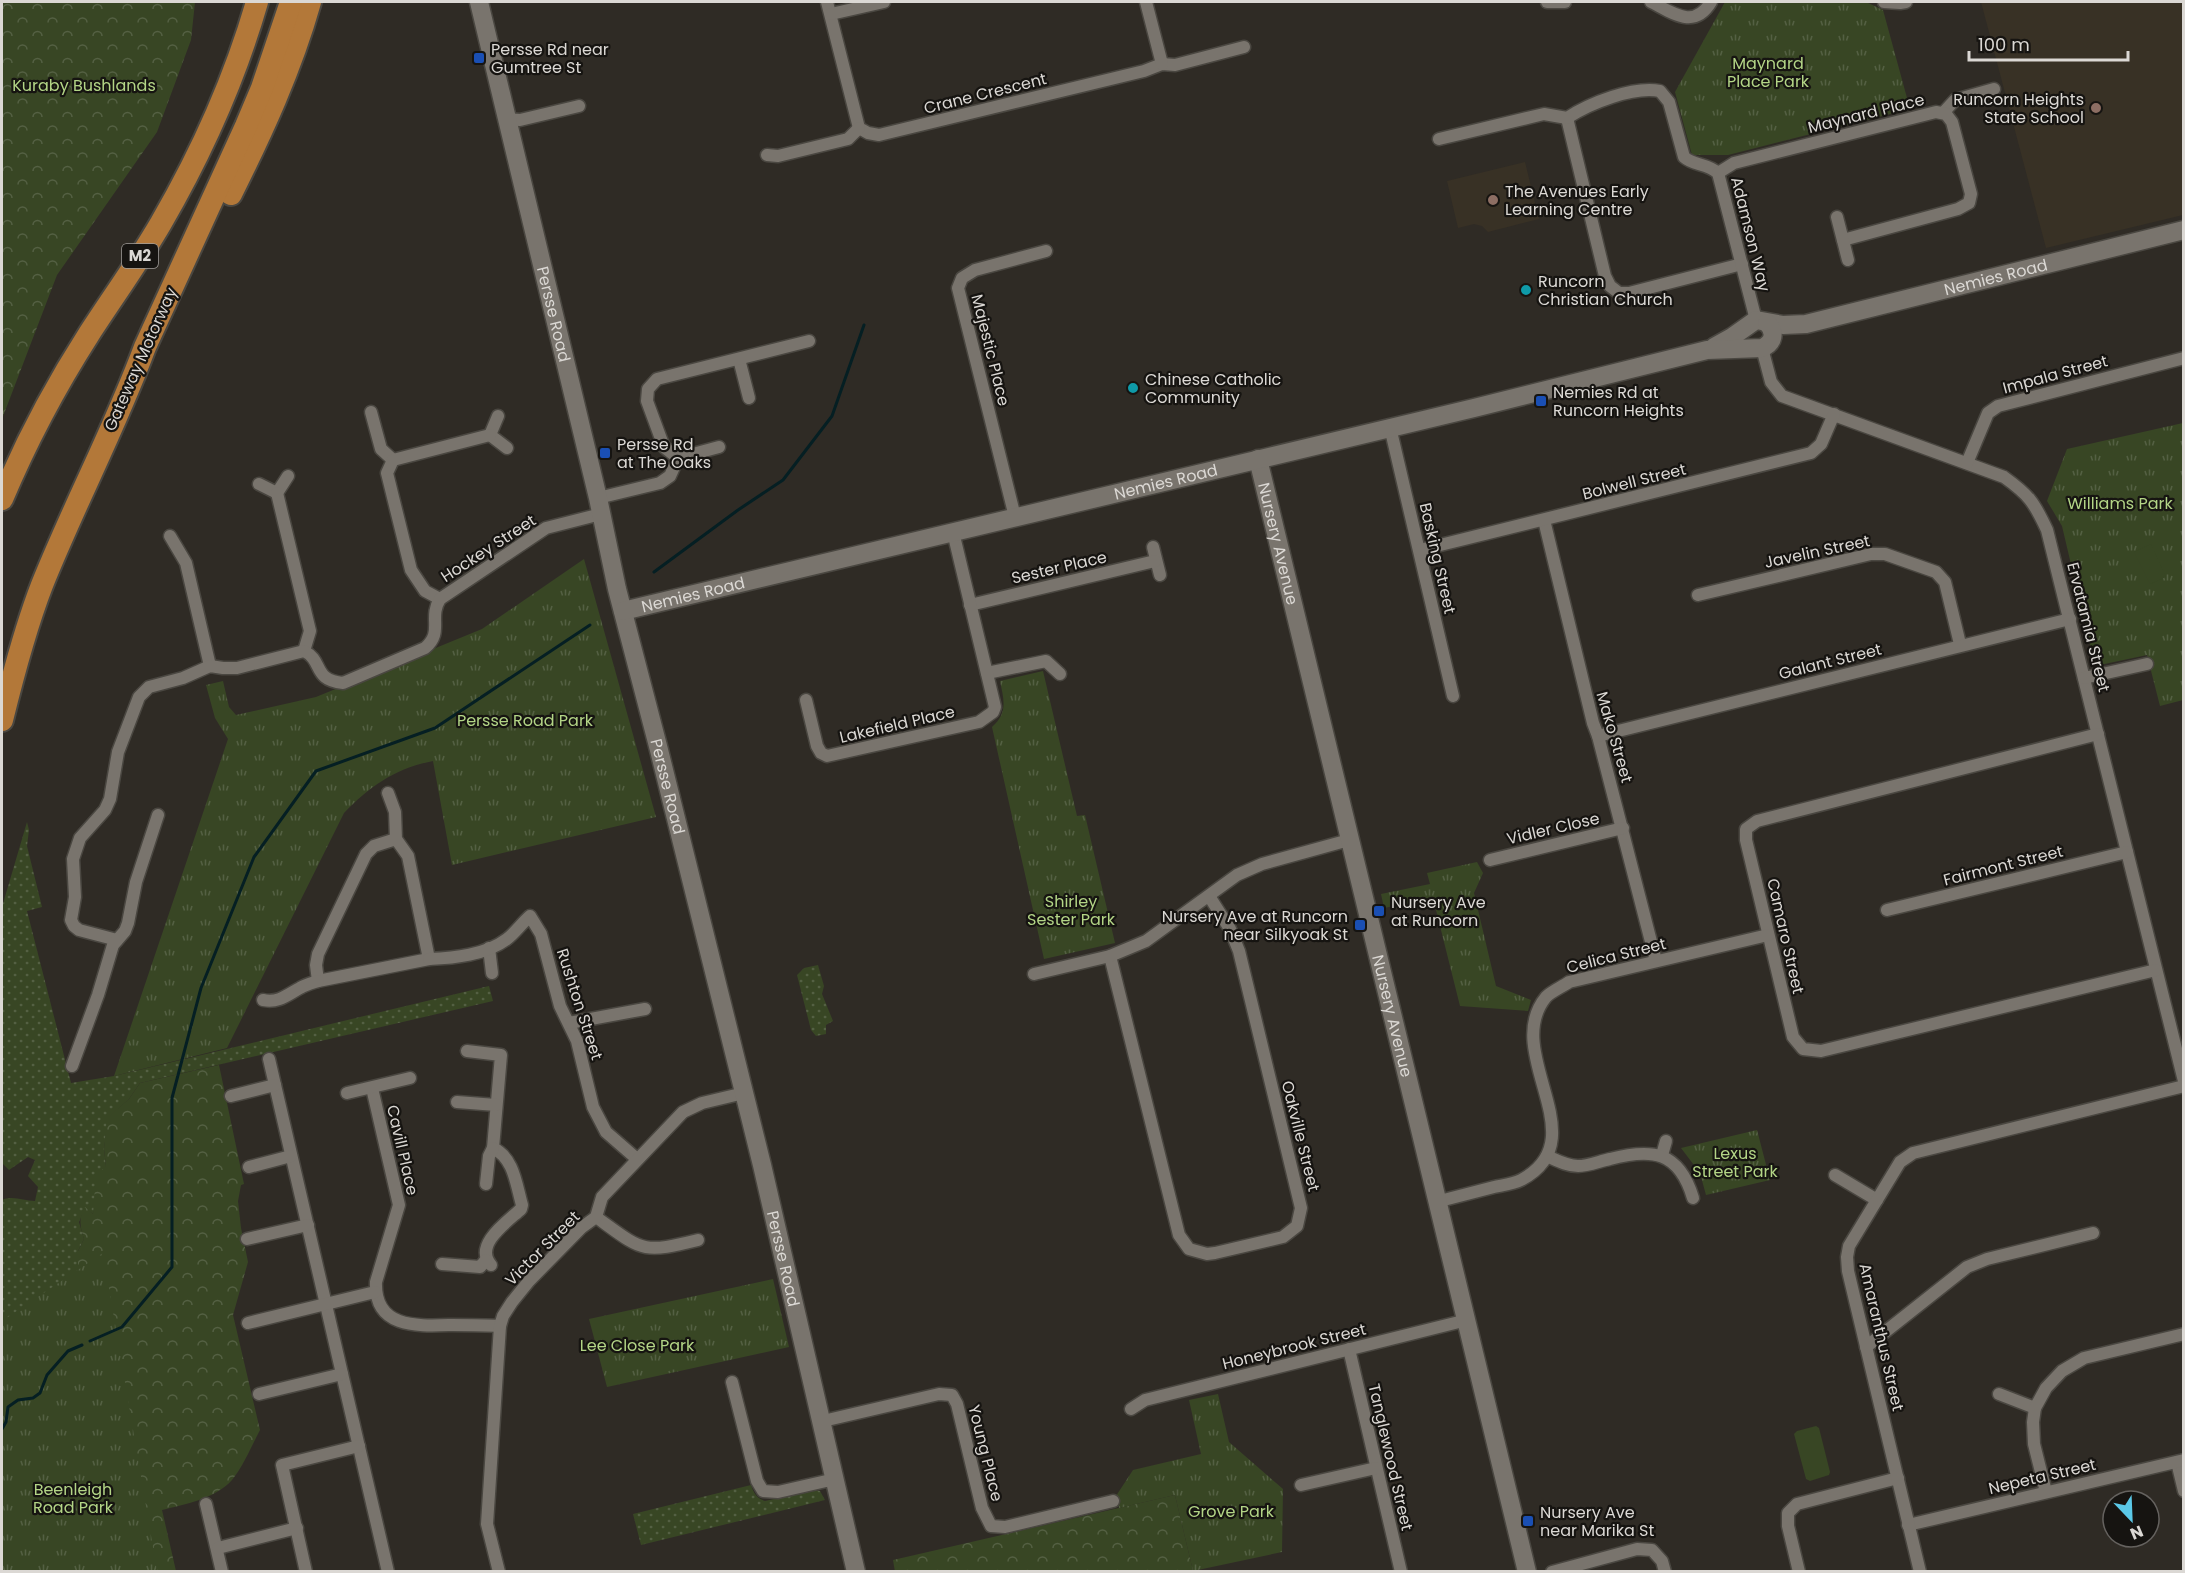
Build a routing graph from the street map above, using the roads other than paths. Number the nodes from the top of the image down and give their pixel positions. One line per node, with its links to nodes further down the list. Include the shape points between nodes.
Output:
1 (257, 2): 55 (highway, M2, via 226,89 179,188 161,223 62,378)
2 (291, 2): 39 (highway, Gateway Motorway / M2, via 254,107)
3 (310, 2): 39 (highway, via 288,70 253,149 156,345)
4 (479, 2): 21 (street, Persse Road)
5 (827, 2): 14 (street)
6 (884, 2): 14 (street)
7 (1146, 2): 16 (street)
8 (1547, 2): 9 (street)
9 (1565, 2)
10 (1651, 2): 11 (street, via 1683,18 1705,11)
11 (1711, 2)
12 (1884, 2): 13 (street)
13 (1906, 2)
14 (831, 14): 22 (street)
15 (1244, 47): 16 (street, Crane Crescent)
16 (1162, 64): 22 (street, Crane Crescent, via 879,135)
17 (1994, 89): 19 (street, via 1955,100)
18 (579, 106): 21 (street, via 520,120)
19 (1943, 113): 25 (street, Maynard Place, via 1734,163); 28 (street, Maynard Place, via 1952,123 1971,194 1969,203)
20 (1567, 118): 23 (street, via 1544,114); 25 (street, Adamson Way, via 1585,106 1647,89 1660,91 1669,102 1684,157); 31 (street, via 1610,286 1619,293 1629,293)
21 (506, 119): 56 (street, Persse Road)
22 (860, 128): 24 (street, via 848,139 777,156)
23 (1439, 139)
24 (766, 155)
25 (1718, 173): 31 (street, Adamson Way)
26 (1837, 218): 28 (street)
27 (2184, 230): 33 (street, Nemies Road)
28 (1843, 240): 30 (street)
29 (1046, 251): 57 (street, Majestic Place, via 975,270 962,278 958,288)
30 (1848, 260)
31 (1742, 264): 32 (street, Adamson Way)
32 (1756, 323): 33 (street, Nemies Road); 35 (street, via 1773,331); 35 (street, via 1745,338); 36 (street, Nemies Road)
33 (1806, 324): 35 (street, Nemies Road)
34 (809, 341): 38 (street)
35 (1762, 345): 36 (street, Nemies Road); 42 (street, Ervatamia Street, via 1771,382 1782,396)
36 (1707, 350): 44 (street, Nemies Road)
37 (2184, 358): 51 (street, Impala Street, via 1998,406 1988,413)
38 (739, 359): 40 (street); 48 (street, via 657,379 648,389 647,401 664,447)
39 (134, 376): 79 (highway, Gateway Motorway / M2, via 41,587)
40 (749, 398)
41 (371, 412): 50 (street, via 381,449)
42 (1834, 414): 51 (street, Ervatamia Street); 58 (street, Bolwell Street, via 1821,444 1811,453)
43 (498, 416): 45 (street)
44 (1390, 427): 49 (street, Nemies Road); 62 (street, Basking Street)
45 (490, 435): 47 (street); 50 (street)
46 (719, 447): 48 (street)
47 (507, 448)
48 (678, 458): 56 (street, Hockey Street, via 670,476 660,483)
49 (1258, 459): 57 (street, Nemies Road); 86 (street, Nursery Avenue)
50 (393, 460): 66 (street, via 387,472 411,570 425,591)
51 (1967, 463): 69 (street, Ervatamia Street, via 2004,477 2025,491 2038,509 2048,530)
52 (288, 476): 54 (street)
53 (258, 484): 54 (street)
54 (277, 493): 71 (street, via 310,631)
55 (2, 499)
56 (599, 506): 66 (street, Hockey Street, via 546,528); 68 (street, Persse Road)
57 (1015, 517): 59 (street, Nemies Road)
58 (1544, 520): 62 (street, Bolwell Street); 81 (street, Mako Street)
59 (953, 532): 67 (street, Lakefield Place); 68 (street, Nemies Road)
60 (170, 536): 73 (street, via 186,563)
61 (1153, 547): 63 (street)
62 (1420, 550): 77 (street, Basking Street)
63 (1155, 561): 64 (street); 67 (street, Sester Place)
64 (1160, 575)
65 (1698, 595): 70 (street, Javelin Street, via 1885,554 1936,572 1945,582)
66 (440, 599): 71 (street, Hockey Street, via 435,606 434,640 425,648 343,683 330,682)
67 (970, 605): 74 (street, Lakefield Place)
68 (623, 611): 112 (street, Persse Road)
69 (2070, 619): 70 (street, Galant Street); 76 (street, Ervatamia Street)
70 (1960, 644): 81 (street, Galant Street)
71 (304, 651): 73 (street, via 237,668)
72 (2147, 664): 76 (street)
73 (210, 666): 92 (street, via 149,687 139,697 118,752 110,799 76,848 72,920 79,930)
74 (987, 673): 75 (street, via 1046,661); 78 (street, Lakefield Place, via 995,707 978,722 837,755 821,753)
75 (1060, 674)
76 (2084, 678): 80 (street, Ervatamia Street)
77 (1453, 696)
78 (806, 700)
79 (2, 720)
80 (2098, 734): 87 (street, Ervatamia Street); 91 (street, Camaro Street, via 1757,820 1746,829 1746,840)
81 (1598, 736): 84 (street, Mako Street)
82 (388, 793): 85 (street, via 395,812)
83 (158, 815): 92 (street, via 136,882 128,923)
84 (1623, 828): 88 (street, Vidler Close); 96 (street, Mako Street)
85 (396, 839): 95 (street, via 408,856); 100 (street, via 374,846 366,854 318,954)
86 (1349, 840): 89 (street, via 1262,864); 127 (street, Nursery Avenue)
87 (2127, 852): 90 (street, Fairmont Street); 97 (street, Ervatamia Street)
88 (1490, 860)
89 (1209, 896): 94 (street, via 1146,941); 94 (street, Oakville Street, via 1239,951 1301,1208 1297,1227 1283,1237 1207,1254 1189,1249 1179,1235)
90 (1887, 910)
91 (1768, 935): 96 (street, Celica Street); 97 (street, Camaro Street, via 1793,1037 1803,1049 1821,1051)
92 (117, 940): 106 (street)
93 (489, 948): 95 (street); 98 (street); 103 (street, Rushton Street, via 510,937 530,916 541,934 560,1006)
94 (1110, 956): 99 (street)
95 (429, 959): 100 (street)
96 (1656, 962): 120 (street, Celica Street, via 1569,982 1548,995 1539,1009 1532,1027 1533,1047 1552,1119)
97 (2156, 970): 108 (street, Ervatamia Street)
98 (492, 973)
99 (1034, 974)
100 (318, 981): 101 (street, via 285,998)
101 (263, 1000)
102 (645, 1009): 103 (street)
103 (569, 1023): 121 (street, Rushton Street, via 592,1107 606,1132)
104 (467, 1051): 115 (street, via 501,1055)
105 (269, 1059): 109 (street)
106 (72, 1066)
107 (410, 1078): 110 (street, Cavill Place)
108 (2184, 1084): 126 (street, Amaranthus Street, via 1913,1154 1899,1162)
109 (275, 1085): 113 (street); 119 (street)
110 (372, 1088): 111 (street, Cavill Place); 134 (street, Cavill Place, via 399,1205)
111 (346, 1093)
112 (744, 1094): 121 (street, Victor Street, via 702,1103 683,1112); 148 (street, Persse Road)
113 (231, 1096)
114 (457, 1102): 115 (street)
115 (496, 1104): 117 (street)
116 (1666, 1141): 118 (street)
117 (493, 1148): 124 (street); 133 (street, via 508,1160 521,1209 490,1238 486,1249 488,1263 480,1267)
118 (1662, 1155): 120 (street, via 1646,1152 1580,1167); 125 (street, via 1677,1167)
119 (291, 1156): 122 (street); 129 (street)
120 (1547, 1156): 127 (street, via 1536,1170 1519,1181)
121 (637, 1159): 128 (street, Victor Street, via 602,1197)
122 (249, 1167)
123 (1835, 1175): 126 (street)
124 (486, 1184)
125 (1693, 1198)
126 (1877, 1200): 140 (street, Amaranthus Street, via 1849,1246 1847,1257)
127 (1436, 1202): 136 (street, Nursery Avenue)
128 (596, 1217): 132 (street, via 634,1245 646,1248 662,1249); 138 (street, Victor Street, via 529,1281 507,1309)
129 (308, 1225): 131 (street); 135 (street)
130 (2093, 1233): 140 (street, via 1987,1258 1967,1267)
131 (247, 1239)
132 (698, 1240)
133 (442, 1264)
134 (375, 1292): 135 (street); 138 (street, via 382,1310 413,1326)
135 (326, 1304): 137 (street); 142 (street)
136 (1467, 1320): 141 (street, Honeybrook Street); 168 (street, Nursery Avenue)
137 (248, 1323)
138 (500, 1326): 165 (street, Victor Street, via 487,1524)
139 (2184, 1334): 146 (street, via 2084,1358 2061,1371)
140 (1866, 1347): 152 (street, Amaranthus Street)
141 (1349, 1349): 147 (street, Honeybrook Street, via 1145,1400); 151 (street, Tanglewood Street)
142 (342, 1374): 144 (street); 149 (street)
143 (732, 1382): 153 (street, via 763,1491 778,1492)
144 (259, 1394)
145 (1999, 1394): 146 (street)
146 (2035, 1408): 156 (street, via 2034,1444)
147 (1131, 1409)
148 (823, 1421): 153 (street, Persse Road); 157 (street, Young Place, via 939,1394 952,1395 982,1508 991,1526 1005,1527)
149 (359, 1446): 160 (street, via 282,1466); 164 (street)
150 (2180, 1461): 155 (street); 156 (street, Nepeta Street)
151 (1376, 1468): 154 (street); 167 (street, Tanglewood Street)
152 (1898, 1478): 159 (street, Amaranthus Street); 171 (street, via 1797,1504 1788,1513 1788,1526)
153 (835, 1479): 166 (street, Persse Road)
154 (1301, 1485)
155 (2184, 1491)
156 (2046, 1492): 159 (street, Nepeta Street)
157 (1113, 1501)
158 (206, 1504): 161 (street)
159 (1908, 1525): 172 (street, Amaranthus Street)
160 (297, 1528): 161 (street); 163 (street)
161 (218, 1548): 162 (street)
162 (222, 1572)
163 (306, 1572)
164 (388, 1572)
165 (499, 1572)
166 (856, 1572)
167 (1401, 1572)
168 (1527, 1572)
169 (1552, 1572): 170 (street, via 1637,1549 1652,1550 1662,1561)
170 (1665, 1572)
171 (1799, 1572)
172 (1920, 1572)

